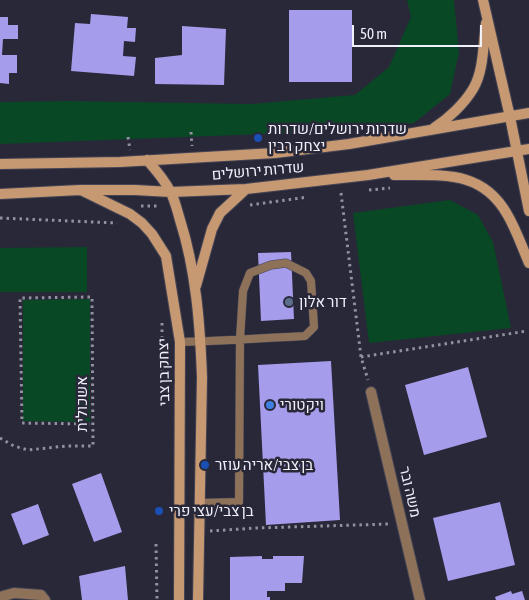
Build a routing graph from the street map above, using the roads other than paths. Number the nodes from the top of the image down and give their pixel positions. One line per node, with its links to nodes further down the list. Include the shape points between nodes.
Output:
1 (483, 0): 2 (main road)
2 (487, 15): 4 (main road); 5 (main road, via 473,89 448,117)
3 (529, 113): 4 (main road, שדרות ירושלים)
4 (510, 117): 5 (main road, שדרות ירושלים); 7 (main road)
5 (429, 131): 8 (main road, שדרות ירושלים, via 275,153)
6 (529, 149): 7 (main road, שדרות ירושלים)
7 (517, 151): 10 (main road, שדרות ירושלים); 15 (main road)
8 (147, 160): 9 (main road, שדרות ירושלים); 13 (main road)
9 (0, 164)
10 (368, 175): 11 (main road, שדרות ירושלים); 16 (main road, via 452,176 478,183 502,204)
11 (246, 189): 13 (main road, שדרות ירושלים); 17 (main road, via 220,213)
12 (80, 190): 13 (main road, שדרות ירושלים); 14 (main road, שדרות ירושלים); 19 (main road, יצחק בן צבי, via 130,214 152,234 166,256)
13 (171, 192): 17 (main road, via 188,243)
14 (0, 194)
15 (529, 211)
16 (529, 263)
17 (195, 290): 20 (main road)
18 (240, 339): 18 (lane, via 243,291 250,273 271,264 286,263 306,273 311,281 314,327 305,336); 20 (lane); 22 (lane, via 239,502)
19 (180, 342): 20 (lane); 25 (main road, יצחק בן צבי)
20 (200, 342): 22 (main road)
21 (371, 392): 27 (street, משה ובר)
22 (199, 503): 26 (main road)
23 (0, 597): 24 (street, via 14,593 41,595)
24 (45, 600)
25 (179, 600)
26 (198, 600)
27 (420, 600)

